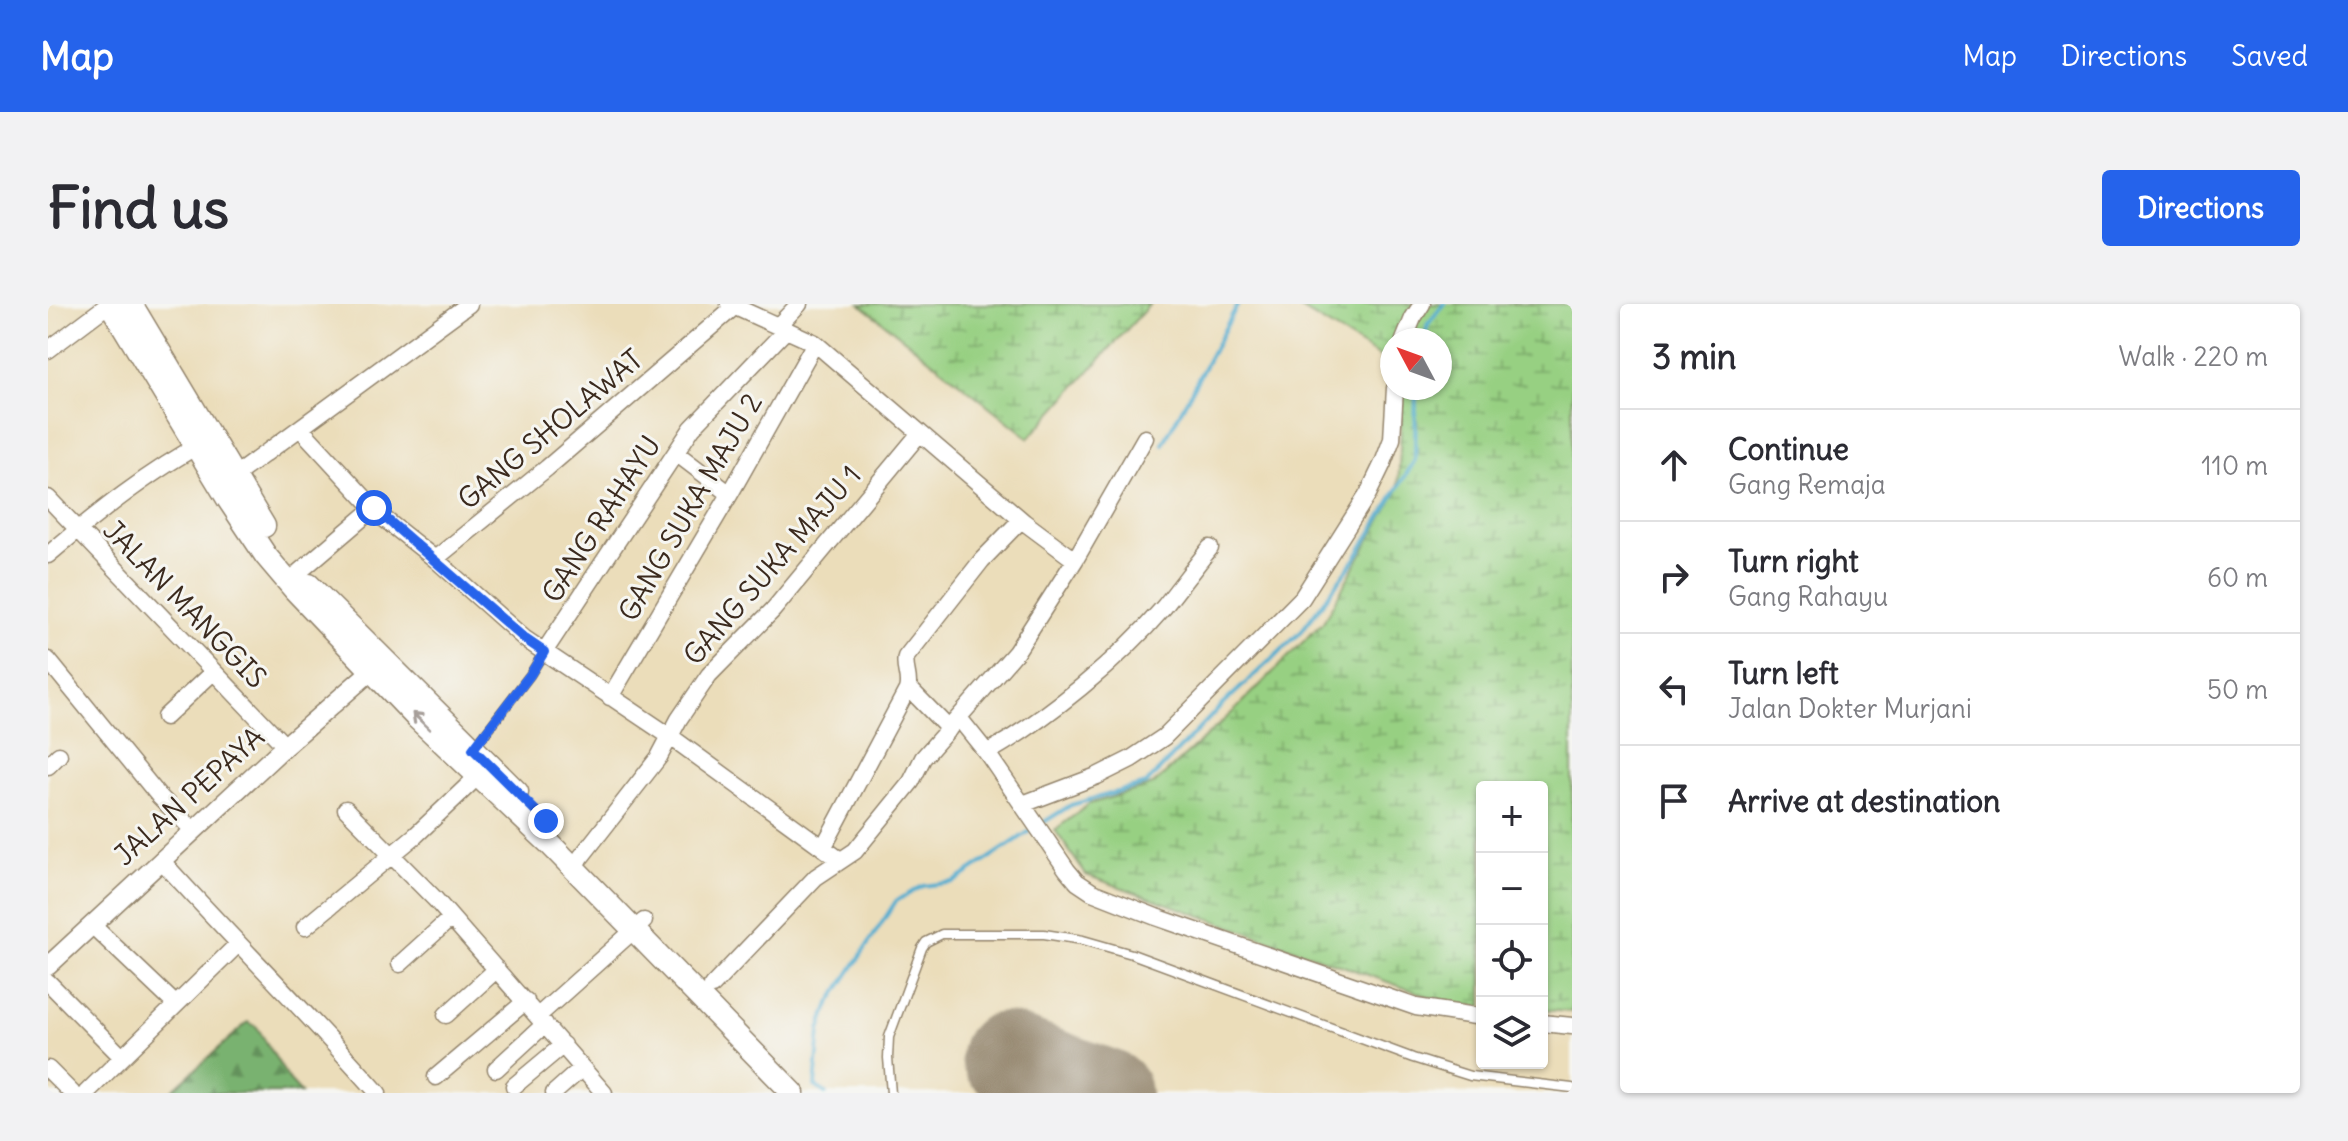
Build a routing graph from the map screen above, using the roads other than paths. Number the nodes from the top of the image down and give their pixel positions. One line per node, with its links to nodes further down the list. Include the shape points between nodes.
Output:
1 (110, 304): 10 (street); 15 (main road)
2 (131, 304): 15 (main road)
3 (469, 304): 12 (street)
4 (799, 304): 7 (street, GANG RAHAYU)
5 (1422, 304): 8 (street)
6 (732, 305): 7 (street); 25 (street, GANG SHOLAWAT)
7 (782, 328): 9 (street); 16 (street, GANG RAHAYU)
8 (1409, 328)
9 (815, 343): 13 (street); 18 (street, GANG SUKA MAJU 2)
10 (48, 350)
11 (1394, 400): 41 (street, via 1392,439 1383,463 1302,598 1164,737 1097,776)
12 (300, 428): 17 (street); 20 (street)
13 (920, 433): 21 (street); 36 (street, GANG SUKA MAJU 1, via 773,610 709,675)
14 (1145, 438): 26 (street)
15 (203, 442): 17 (main road); 22 (street); 30 (main road, via 266,556)
16 (676, 453): 18 (street); 28 (street, GANG RAHAYU)
17 (233, 477): 27 (main road)
18 (730, 494): 33 (street, GANG SUKA MAJU 2)
19 (48, 498): 22 (street, JALAN MANGGIS)
20 (374, 508): 25 (street); 27 (street)
21 (1021, 520): 26 (street); 32 (street, via 982,560 906,657)
22 (77, 529): 24 (street); 31 (street, JALAN MANGGIS)
23 (1210, 548): 39 (street, via 1163,608 1100,669 1038,722)
24 (48, 555)
25 (435, 559): 28 (street)
26 (1075, 560): 35 (street, via 1016,652)
27 (299, 572): 38 (main road)
28 (544, 652): 33 (street); 38 (lane, GANG RAHAYU)
29 (48, 660): 44 (street)
30 (371, 671): 37 (street, JALAN PEPAYA); 40 (main road, one-way to 30)
31 (213, 672): 34 (street); 37 (street, JALAN MANGGIS)
32 (908, 687): 35 (street); 45 (street)
33 (610, 697): 36 (street)
34 (165, 717)
35 (954, 723): 39 (street); 49 (street, via 870,833)
36 (671, 737): 45 (street); 47 (street, GANG SUKA MAJU 1)
37 (285, 746): 44 (street, JALAN PEPAYA)
38 (473, 749): 43 (main road)
39 (987, 753): 41 (street)
40 (478, 776): 43 (main road); 46 (street)
41 (1023, 804): 63 (street, via 1067,870 1092,892 1416,1007)
42 (346, 809): 46 (street)
43 (541, 826): 47 (main road); 52 (main road)
44 (193, 830): 48 (street, JALAN PEPAYA)
45 (823, 848): 49 (street)
46 (391, 856): 50 (street); 53 (street)
47 (581, 857): 52 (main road)
48 (161, 860): 51 (street, JALAN PEPAYA); 54 (street)
49 (840, 860): 59 (street, via 816,877)
50 (451, 918): 55 (street); 57 (street)
51 (92, 925): 56 (street, JALAN PEPAYA); 61 (street)
52 (638, 926): 59 (main road); 64 (street); 68 (main road)
53 (305, 927)
54 (237, 945): 61 (street); 78 (street)
55 (400, 964)
56 (48, 966)
57 (497, 969): 60 (street); 62 (street)
58 (48, 982): 69 (street)
59 (712, 986): 68 (main road)
60 (526, 1001): 64 (street); 73 (street)
61 (175, 1004): 69 (street)
62 (446, 1015)
63 (1476, 1016)
64 (542, 1020): 67 (street); 72 (street)
65 (1548, 1024): 66 (street)
66 (1572, 1026)
67 (563, 1045): 70 (street); 74 (street)
68 (764, 1052): 81 (main road); 82 (main road)
69 (122, 1057): 77 (street)
70 (582, 1068): 79 (street); 80 (street)
71 (48, 1069): 76 (street)
72 (496, 1069)
73 (436, 1077)
74 (514, 1086)
75 (1572, 1088): 83 (lane, via 1456,1071 1095,944 1044,934 986,933 942,934 922,948 889,1037)
76 (72, 1093)
77 (86, 1093)
78 (378, 1093)
79 (554, 1093)
80 (604, 1093)
81 (793, 1093)
82 (810, 1093)
83 (891, 1093)

